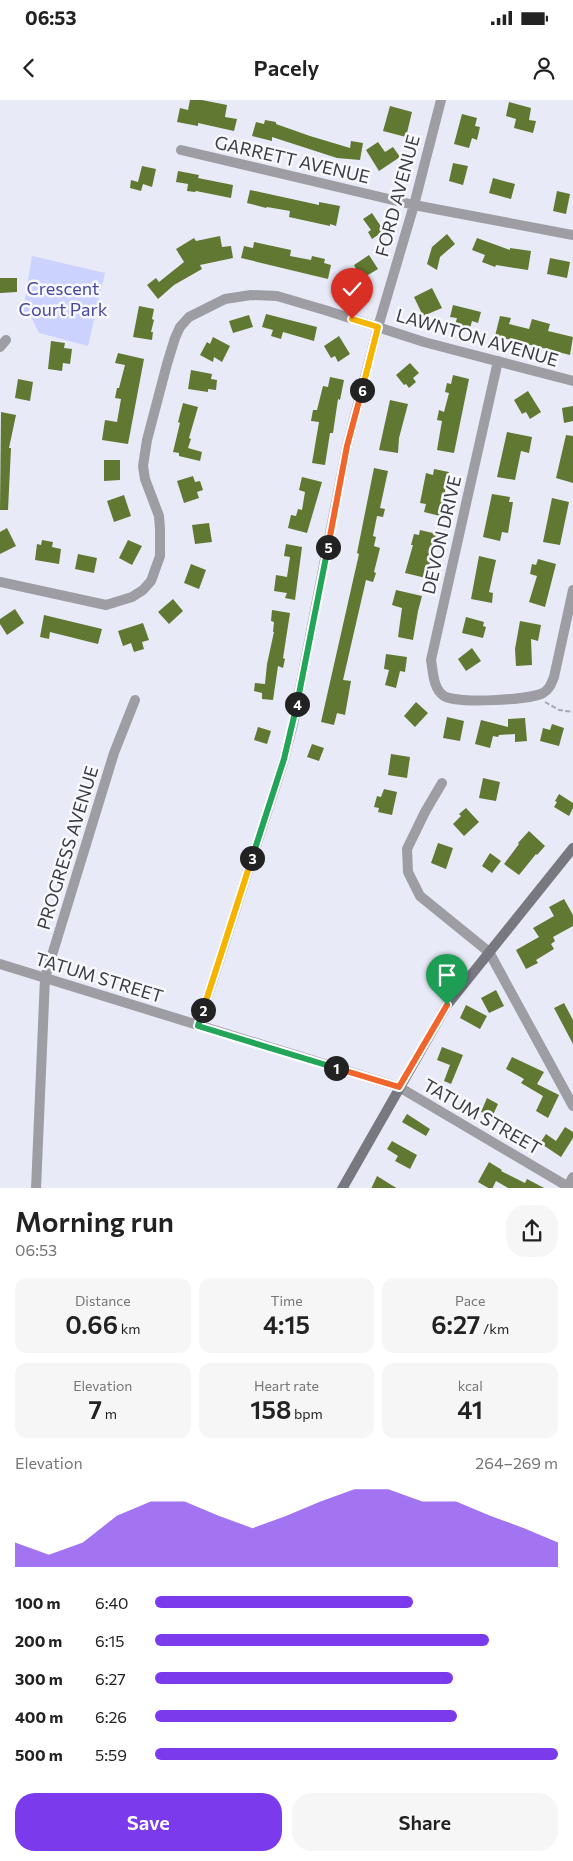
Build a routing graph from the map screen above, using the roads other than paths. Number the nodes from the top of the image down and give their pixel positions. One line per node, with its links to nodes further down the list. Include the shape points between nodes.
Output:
1 (441, 100): 3 (street, FORD AVENUE)
2 (181, 150): 3 (street, GARRETT AVENUE)
3 (414, 205): 4 (street, GARRETT AVENUE); 5 (street, FORD AVENUE)
4 (573, 235)
5 (378, 327): 6 (street, LAWNTON AVENUE); 8 (street, LAWNTON AVENUE, via 290,299 264,295 224,299 189,317 175,338 144,453 145,479 159,516 160,529 160,556 151,581 132,597 106,605); 16 (street, FORD AVENUE, via 347,446 283,763)
6 (498, 361): 7 (street, LAWNTON AVENUE); 9 (street, DEVON DRIVE, via 431,660 436,685 443,695 461,700 533,697 550,688)
7 (573, 381)
8 (0, 582)
9 (573, 590)
10 (136, 700): 15 (street, PROGRESS AVENUE, via 114,753)
11 (442, 783): 13 (street, via 407,849 408,872 420,896)
12 (573, 848): 13 (main road)
13 (489, 952): 17 (main road, via 447,1005); 18 (street)
14 (0, 964): 15 (street, TATUM STREET)
15 (45, 978): 16 (street, TATUM STREET); 20 (street, PROGRESS AVENUE)
16 (198, 1026): 17 (street, TATUM STREET)
17 (399, 1087): 19 (street, TATUM STREET); 21 (main road)
18 (573, 1106)
19 (570, 1185)
20 (36, 1188)
21 (342, 1188)

